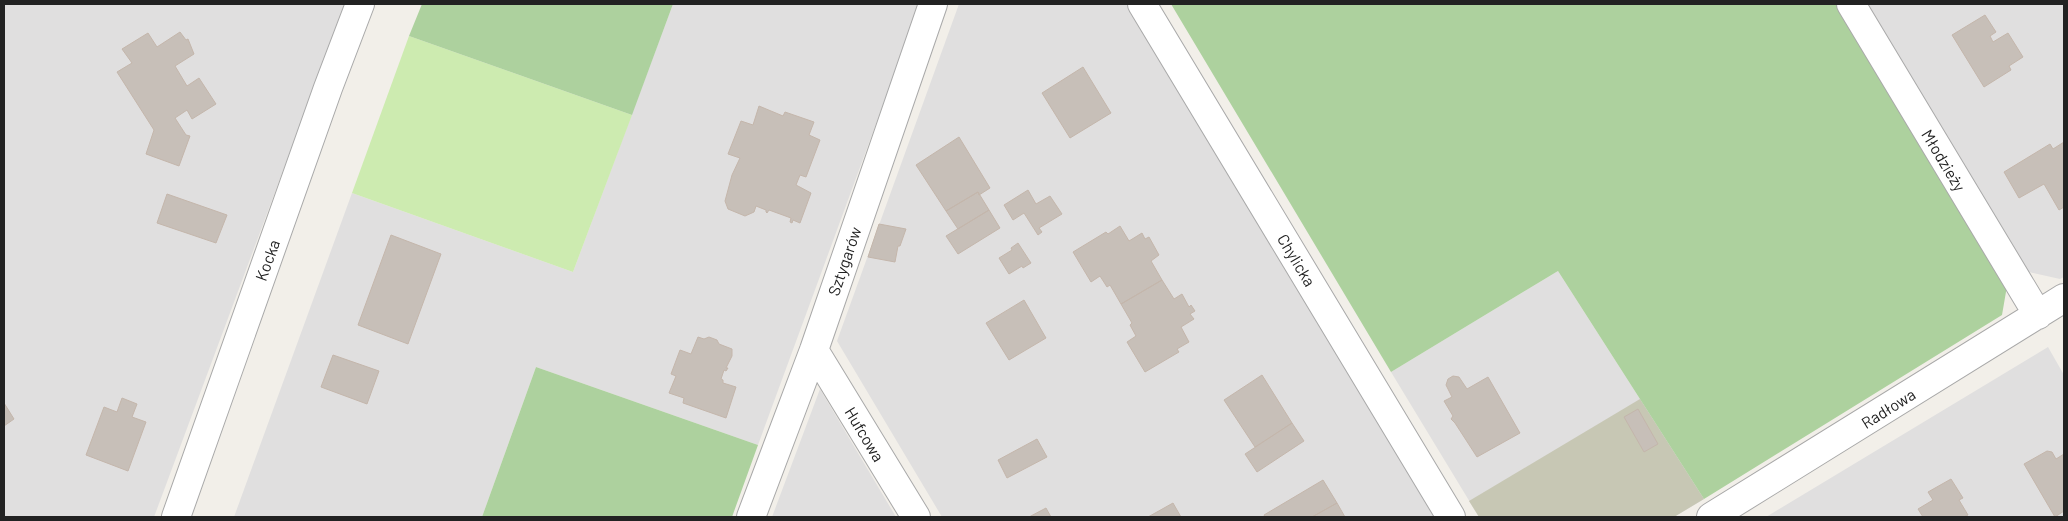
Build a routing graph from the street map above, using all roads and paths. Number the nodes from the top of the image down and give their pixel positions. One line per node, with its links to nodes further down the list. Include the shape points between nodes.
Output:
1 (360, 4): 7 (street, Kocka)
2 (933, 4): 6 (street, Sztygarów)
3 (1142, 4): 10 (street, Chylicka)
4 (1851, 4): 5 (street, Młodzieży)
5 (2055, 311): 11 (street, Radłowa)
6 (814, 350): 8 (street, Sztygarów); 9 (street, Hufcowa)
7 (176, 517)
8 (751, 517)
9 (916, 517)
10 (1451, 517)
11 (1711, 517)

